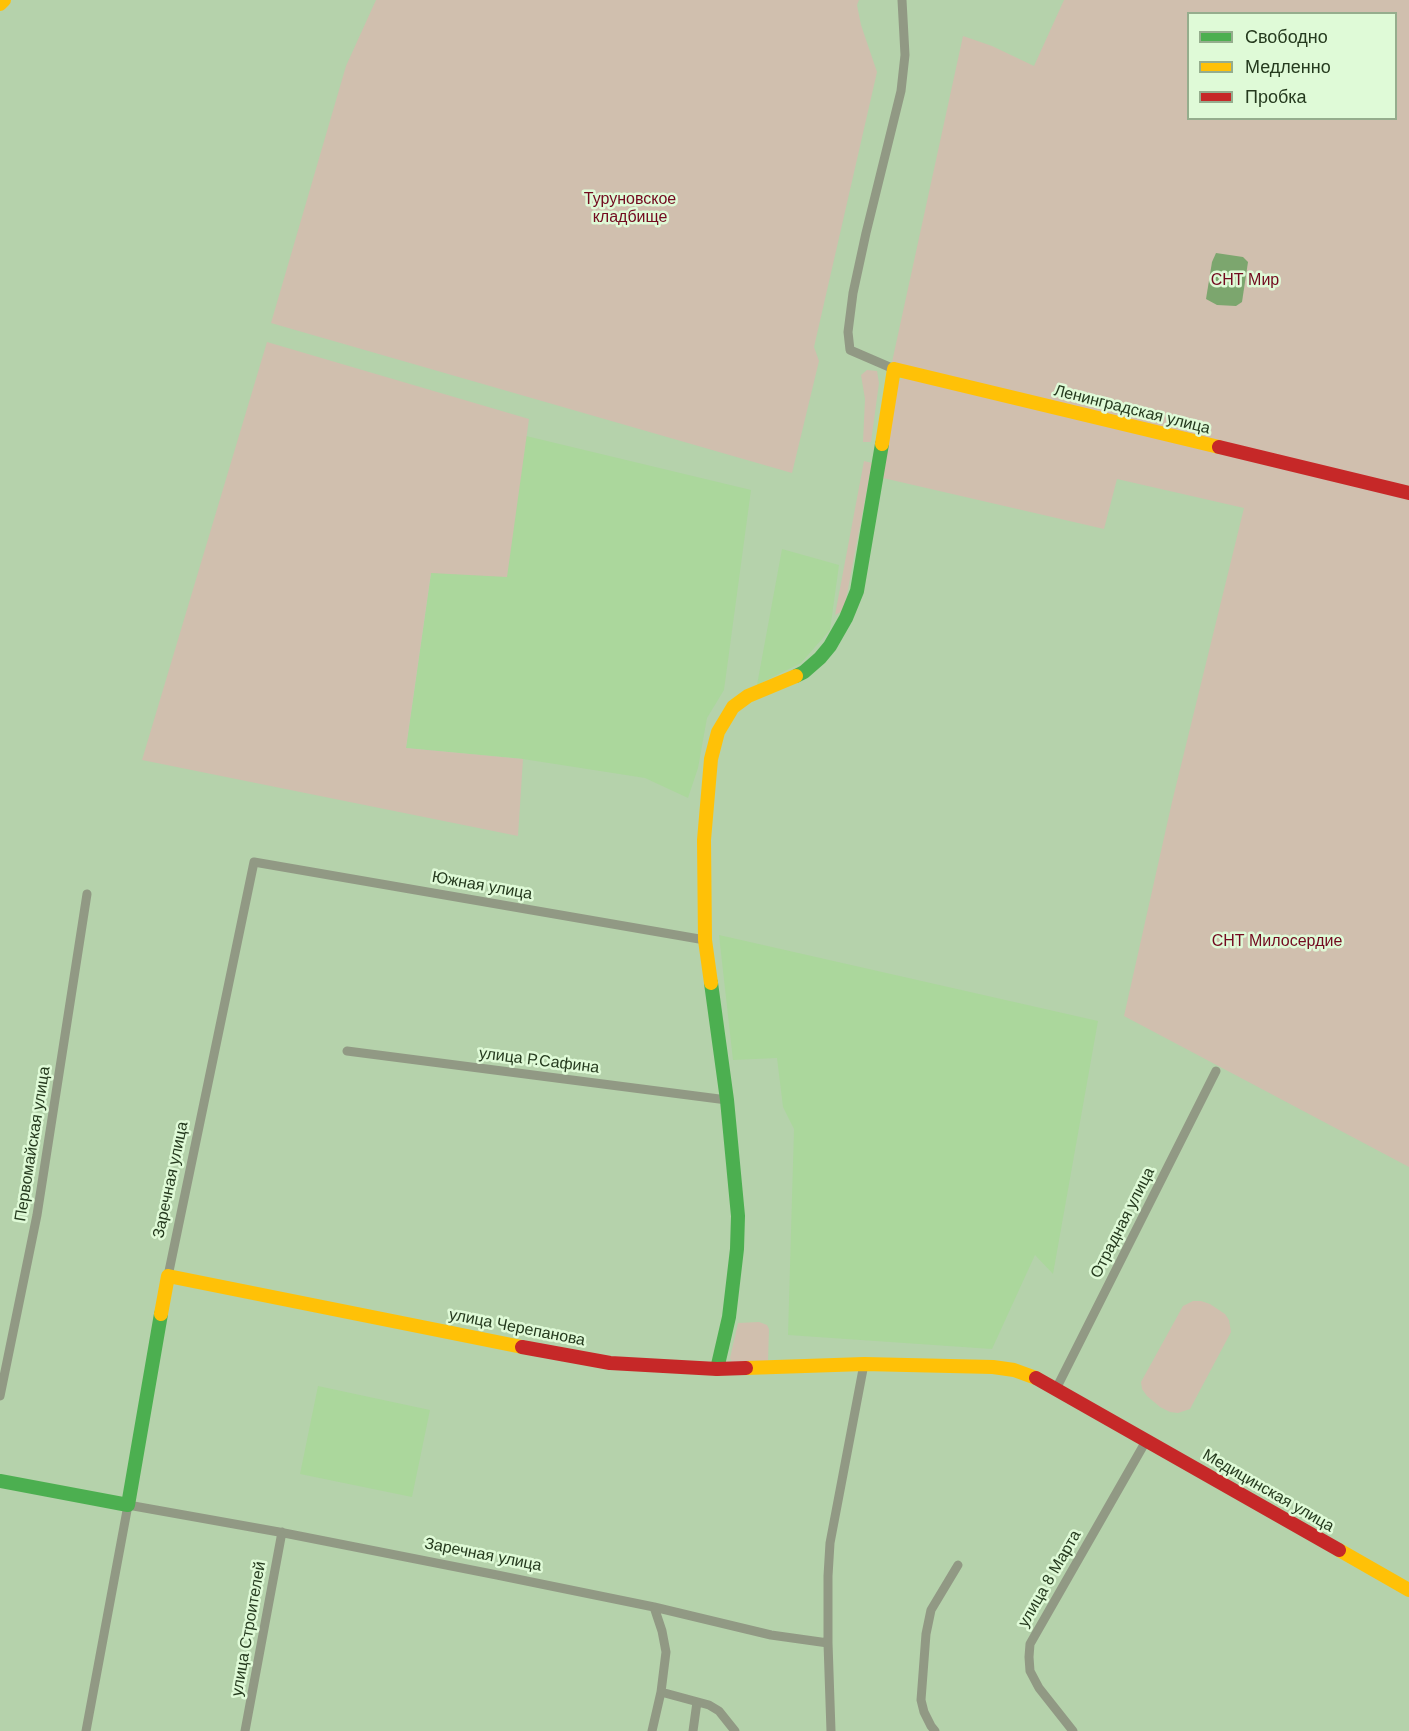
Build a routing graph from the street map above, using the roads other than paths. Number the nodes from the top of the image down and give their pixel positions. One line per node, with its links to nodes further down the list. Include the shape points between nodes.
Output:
1 (4, 0): 3 (main road)
2 (902, 0): 4 (street, Ленинградская улица, via 905,55 901,91 866,233 848,332 850,350)
3 (0, 4)
4 (894, 369): 5 (main road, Ленинградская улица); 8 (main road, via 857,591 846,618 820,658 804,672 748,696 733,707 718,732 711,759 704,840)
5 (1409, 493)
6 (254, 862): 8 (street, Южная улица); 12 (street, Заречная улица)
7 (87, 894): 16 (street, Первомайская улица, via 37,1215)
8 (705, 940): 11 (main road)
9 (347, 1051): 11 (street, улица Р.Сафина)
10 (1216, 1071): 15 (street, Отрадная улица)
11 (727, 1100): 14 (main road, via 737,1197 737,1249 729,1317)
12 (168, 1276): 14 (main road, улица Черепанова, via 610,1363); 20 (main road, Заречная улица)
13 (864, 1364): 14 (main road, улица Черепанова); 15 (main road, улица Черепанова, via 1004,1368 1035,1377); 25 (street, via 830,1543)
14 (717, 1370)
15 (1056, 1389): 17 (main road, улица Черепанова)
16 (0, 1396)
17 (1111, 1421): 18 (main road, Медицинская улица)
18 (1146, 1441): 23 (main road, Медицинская улица); 35 (street, улица 8 Марта, via 1030,1644 1030,1671)
19 (0, 1481): 20 (main road, Заречная улица)
20 (128, 1505): 21 (street, Заречная улица); 28 (street, Заречная улица)
21 (282, 1532): 24 (street, Заречная улица); 29 (street, улица Строителей)
22 (958, 1565): 34 (street, via 931,1610 926,1634 921,1700)
23 (1409, 1590)
24 (654, 1607): 25 (street, Заречная улица, via 771,1635); 26 (street, via 666,1652)
25 (828, 1642): 33 (street)
26 (661, 1692): 27 (street); 30 (street)
27 (697, 1702): 31 (street); 32 (street, via 720,1710)
28 (86, 1731)
29 (245, 1731)
30 (652, 1731)
31 (693, 1731)
32 (735, 1731)
33 (831, 1731)
34 (936, 1731)
35 (1073, 1731)

